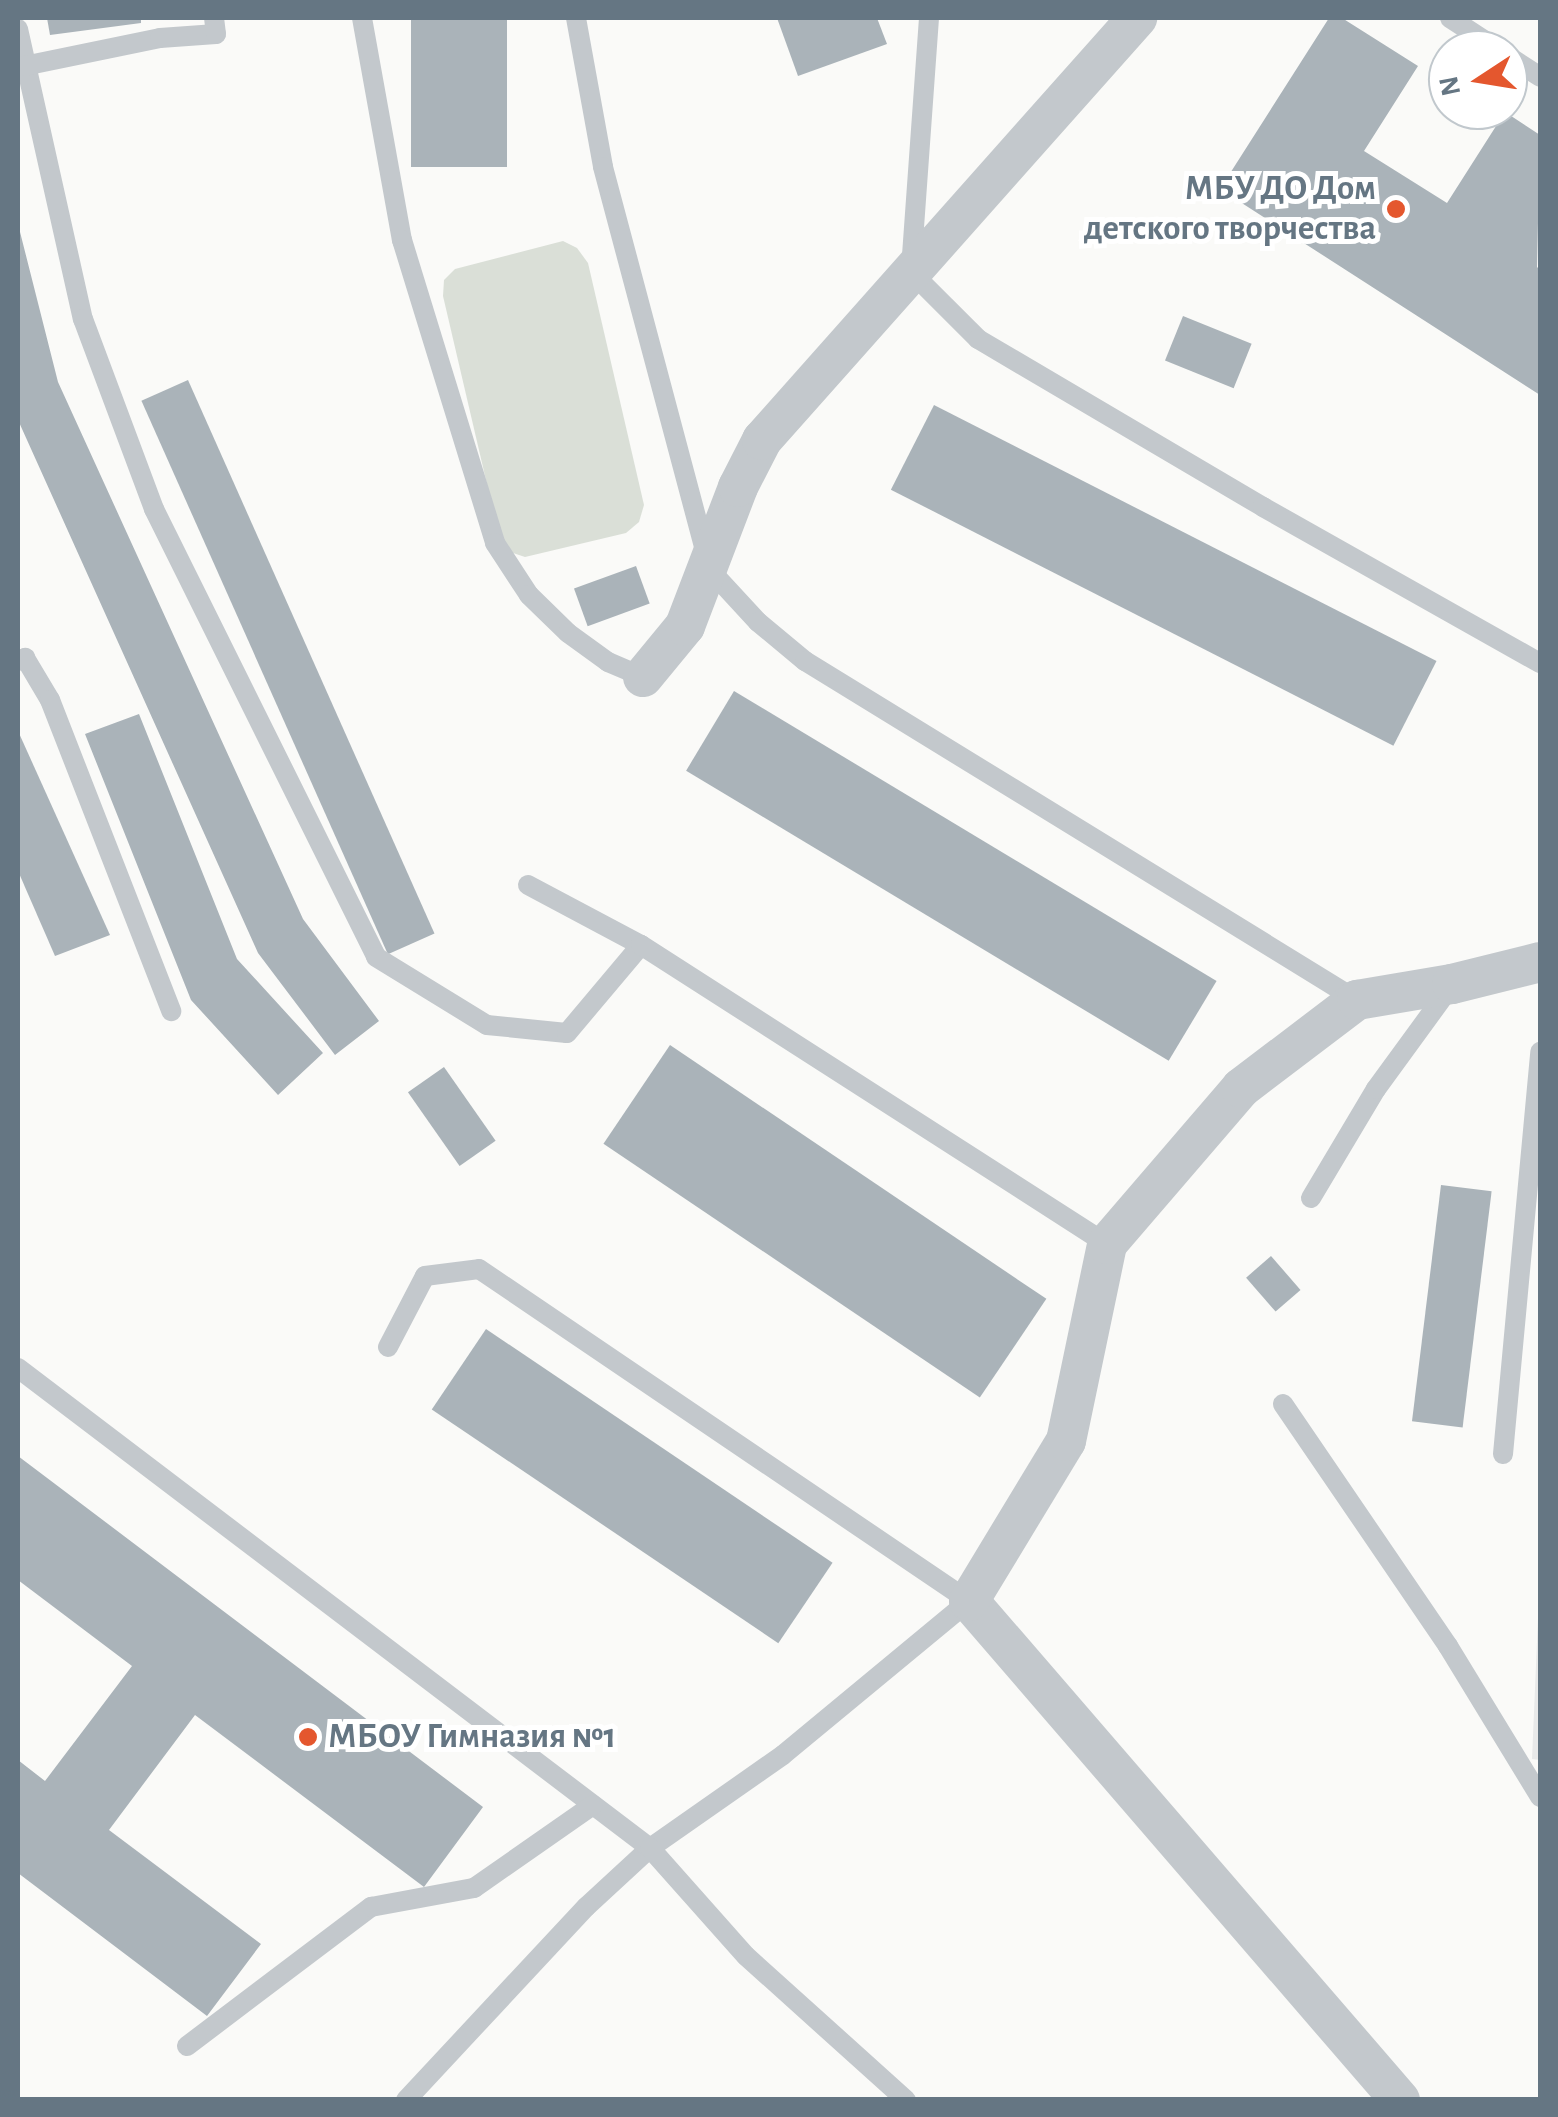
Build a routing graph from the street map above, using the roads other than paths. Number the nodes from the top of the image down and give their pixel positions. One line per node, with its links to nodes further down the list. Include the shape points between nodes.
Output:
1 (214, 18): 7 (lane, via 216,34 160,38)
2 (362, 18): 12 (lane, via 402,240 495,543 529,595 568,633)
3 (576, 18): 9 (lane, via 603,167)
4 (928, 18): 8 (lane)
5 (1137, 18): 8 (street)
6 (18, 29): 7 (lane)
7 (24, 66): 14 (lane, via 82,319 154,509 376,957 487,1025 566,1033)
8 (911, 272): 9 (street, via 762,440); 11 (lane, via 978,339)
9 (710, 570): 12 (street, via 685,626); 17 (lane, via 805,661)
10 (18, 661): 18 (lane, via 25,658 50,700)
11 (1540, 663)
12 (642, 678)
13 (528, 885): 14 (lane)
14 (641, 945): 21 (lane)
15 (1540, 962): 16 (street)
16 (1452, 984): 17 (street); 20 (lane, via 1376,1089)
17 (1357, 1000): 21 (street, via 1241,1088)
18 (171, 1011)
19 (1540, 1052): 25 (lane)
20 (1311, 1198)
21 (1108, 1244): 26 (street, via 1066,1441)
22 (388, 1347): 26 (lane, via 425,1276 479,1270)
23 (18, 1368): 28 (lane)
24 (1283, 1404): 27 (lane, via 1448,1646)
25 (1503, 1454)
26 (969, 1601): 29 (lane, via 782,1755); 33 (street)
27 (1540, 1797)
28 (593, 1805): 29 (lane); 30 (lane, via 474,1888 371,1907)
29 (650, 1848): 31 (lane, via 561,1932); 32 (lane, via 746,1956)
30 (187, 2046)
31 (406, 2100)
32 (906, 2100)
33 (1400, 2100)

